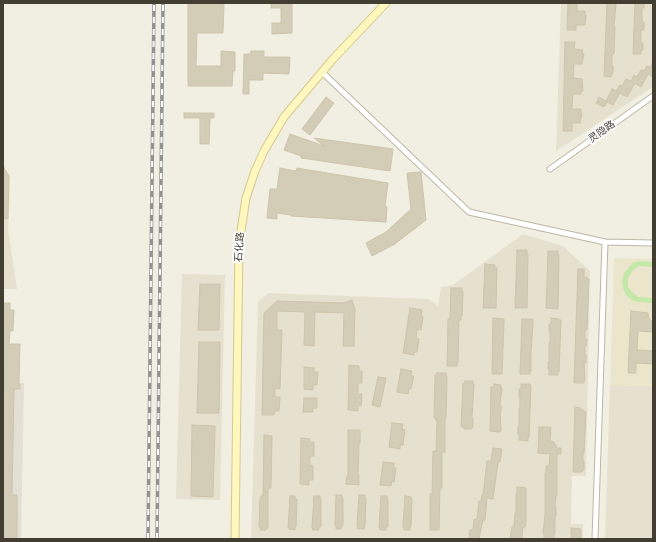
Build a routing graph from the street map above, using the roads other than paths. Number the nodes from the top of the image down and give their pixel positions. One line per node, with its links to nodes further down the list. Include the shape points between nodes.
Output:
1 (386, 3): 2 (street, 石化路)
2 (322, 72): 5 (street, via 469,212); 7 (street, 石化路, via 275,130 255,171 246,198 239,244)
3 (653, 96): 4 (street, 灵隐路)
4 (550, 169)
5 (605, 242): 6 (street); 8 (street)
6 (653, 243)
7 (235, 539)
8 (595, 539)

